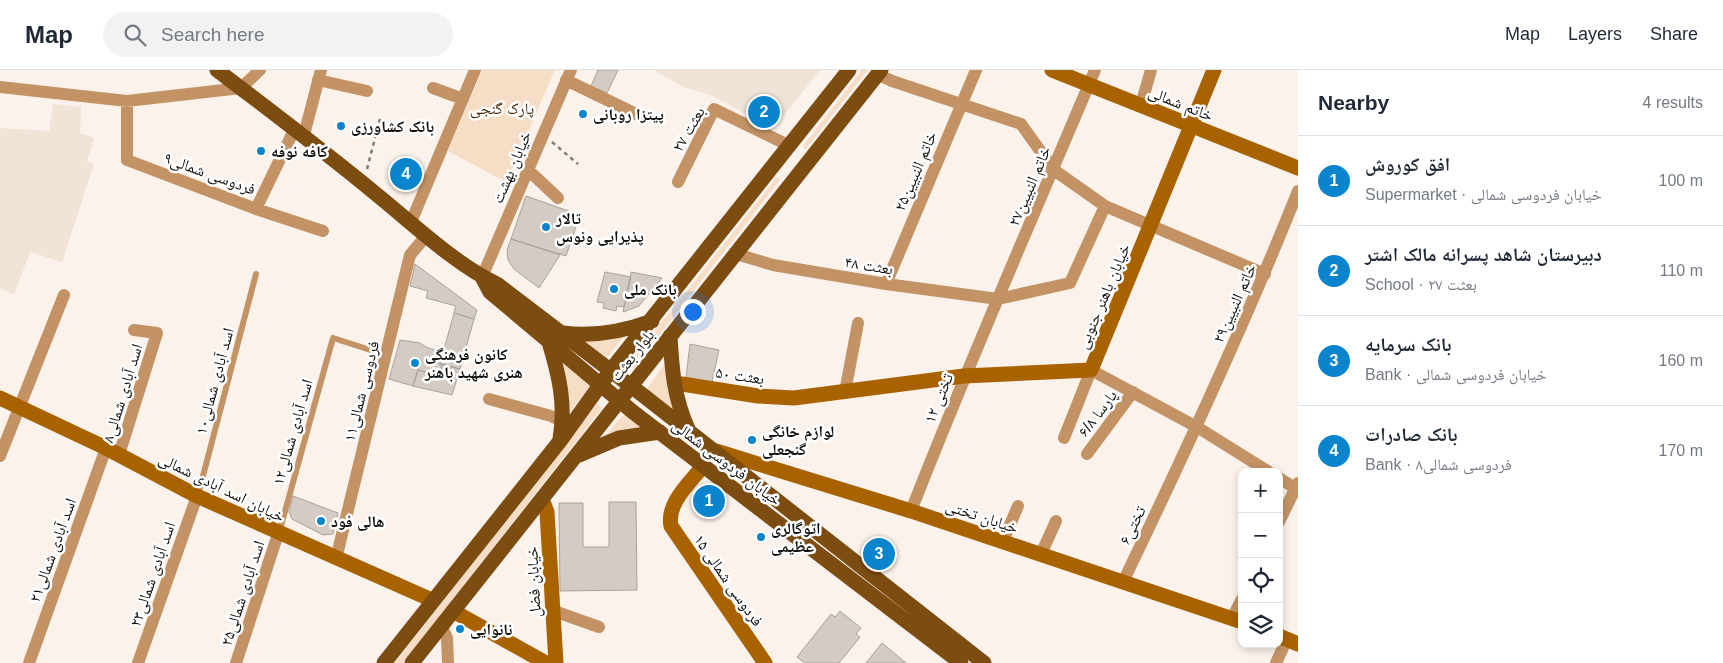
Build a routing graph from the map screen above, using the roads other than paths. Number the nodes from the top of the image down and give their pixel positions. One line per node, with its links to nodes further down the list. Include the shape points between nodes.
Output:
1 (218, 70): 15 (main road, خیابان فردوسی شمالی)
2 (260, 70): 15 (street)
3 (475, 70): 18 (street)
4 (849, 70): 25 (main road, بلوار بعثت)
5 (976, 70): 20 (street, خاتم النبیین۲۵)
6 (1052, 70): 13 (street, خاتم شمالی)
7 (1095, 70): 13 (street, خاتم النبیین۲۷)
8 (1151, 70): 21 (street)
9 (1214, 70): 23 (street, خیابان باهنر جنوبی)
10 (879, 72): 20 (street, via 892,82); 26 (main road, بلوار بعثت)
11 (319, 75): 17 (street); 24 (street, فردوسی شمالی۹)
12 (568, 75): 22 (street); 28 (street, خیابان بهشت)
13 (1089, 84): 21 (street, خاتم شمالی); 29 (street, خاتم النبیین۲۷)
14 (0, 87): 19 (street)
15 (241, 88): 19 (street); 24 (main road, خیابان فردوسی شمالی)
16 (433, 88): 18 (street)
17 (367, 91)
18 (463, 99): 36 (street)
19 (127, 101): 34 (street, فردوسی شمالی۹, via 127,160)
20 (961, 103): 29 (street, via 1021,124); 44 (street, خاتم النبیین۲۵)
21 (1141, 105): 23 (street, خاتم شمالی)
22 (638, 115)
23 (1191, 126): 27 (street, خاتم شمالی); 37 (street, خیابان باهنر جنوبی)
24 (299, 132): 34 (street, فردوسی شمالی۹); 36 (main road, خیابان فردوسی شمالی)
25 (790, 146): 26 (main road); 30 (street, بعثت ۲۷, via 714,109); 47 (main road, بلوار بعثت)
26 (810, 161): 40 (main road, بلوار بعثت)
27 (1298, 168)
28 (527, 169): 32 (street); 43 (street, خیابان بهشت)
29 (1054, 170): 33 (street); 46 (street, خاتم النبیین۲۷)
30 (678, 182)
31 (1298, 191): 35 (street, خاتم النبیین۲۹)
32 (558, 198)
33 (1105, 206): 37 (street); 46 (street, via 1070,283)
34 (256, 209): 38 (street)
35 (1293, 219): 42 (street, خاتم النبیین۲۹)
36 (411, 222): 39 (main road, خیابان فردوسی شمالی)
37 (1152, 226): 42 (street); 55 (street, خیابان باهنر جنوبی)
38 (323, 231)
39 (427, 236): 43 (main road, خیابان فردوسی شمالی); 53 (street, فردوسی شمالی۱۱, via 410,254)
40 (736, 254): 44 (street, بعثت ۴۸, via 773,265); 51 (main road, بلوار بعثت)
41 (256, 274): 84 (lane, اسد آبادی شمالی۱۰)
42 (1265, 274): 68 (street, خاتم النبیین۲۹)
43 (482, 277): 50 (main road, خیابان فردوسی شمالی, via 497,284); 52 (main road, خیابان فردوسی شمالی, via 490,292)
44 (886, 284): 46 (street, بعثت ۴۸)
45 (64, 295): 66 (street)
46 (998, 299): 56 (street, تختی ۱۲)
47 (652, 321): 50 (main road, via 616,332 585,336); 54 (main road, بلوار بعثت)
48 (858, 323): 60 (street)
49 (134, 330): 74 (street, اسد آبادی شمالی۸, via 157,333)
50 (561, 333): 54 (main road, خیابان فردوسی شمالی)
51 (670, 336): 59 (main road, بلوار بعثت); 70 (main road, via 674,389)
52 (549, 342): 58 (main road, خیابان فردوسی شمالی); 67 (main road, via 558,371)
53 (386, 355): 90 (lane, اسد آبادی شمالی۱۲, via 333,338); 93 (street, فردوسی شمالی۱۱)
54 (611, 370): 58 (main road, بلوار بعثت); 59 (main road, خیابان فردوسی شمالی)
55 (1091, 370): 56 (street, خیابان باهنر جنوبی); 61 (street); 71 (street)
56 (964, 376): 60 (street, خیابان باهنر جنوبی); 87 (street, تختی ۱۲)
57 (682, 384): 63 (street, بعثت ۵۰)
58 (600, 385): 65 (main road, خیابان فردوسی شمالی); 72 (main road, بلوار بعثت)
59 (630, 386): 65 (main road, بلوار بعثت); 70 (main road, خیابان فردوسی شمالی)
60 (845, 392): 63 (street, خیابان باهنر جنوبی)
61 (1133, 392): 68 (street); 75 (street, پارسا ۶/۸)
62 (0, 398): 66 (street, خیابان اسد آبادی شمالی)
63 (794, 398)
64 (489, 399): 67 (street)
65 (619, 401): 69 (main road, خیابان فردوسی شمالی); 76 (main road, بلوار بعثت)
66 (19, 407): 74 (street, خیابان اسد آبادی شمالی); 77 (street)
67 (563, 422): 72 (main road)
68 (1197, 427): 79 (street); 82 (street, خاتم النبیین۲۹)
69 (660, 432): 76 (main road, via 619,438); 78 (main road, خیابان فردوسی شمالی)
70 (690, 432): 73 (main road, خیابان فردوسی شمالی)
71 (1064, 438)
72 (560, 441): 80 (main road, بلوار بعثت)
73 (710, 448): 87 (street, خیابان تختی); 113 (main road, خیابان فردوسی شمالی)
74 (112, 452): 84 (street, خیابان اسد آبادی شمالی); 103 (street, اسد آبادی شمالی۲۱)
75 (1087, 454)
76 (578, 455): 85 (main road, بلوار بعثت)
77 (0, 456)
78 (703, 466): 111 (street, فردوسی شمالی ۱۵, via 672,507 671,526); 112 (main road, خیابان فردوسی شمالی)
79 (1263, 468)
80 (530, 479): 85 (main road); 95 (main road, بلوار بعثت)
81 (1283, 480): 83 (street)
82 (1170, 483): 94 (street, تختی۶)
83 (1297, 487): 88 (street)
84 (197, 496): 90 (street, خیابان اسد آبادی شمالی); 104 (street, اسد آبادی شمالی۲۳)
85 (545, 496): 97 (street, خیابان فضل); 98 (main road, بلوار بعثت)
86 (1018, 506): 91 (street)
87 (911, 511): 91 (street, خیابان تختی)
88 (1283, 514)
89 (1056, 520): 92 (street)
90 (278, 534): 93 (street, خیابان اسد آبادی شمالی); 105 (street, اسد آبادی شمالی۲۵)
91 (1003, 542): 92 (street, خیابان تختی)
92 (1040, 554): 94 (street, خیابان تختی)
93 (336, 559): 95 (street, خیابان اسد آبادی شمالی)
94 (1123, 582): 99 (street, خیابان تختی)
95 (432, 600): 106 (main road, بلوار بعثت)
96 (1241, 603): 99 (street)
97 (551, 610): 101 (street); 110 (street, خیابان فضل)
98 (453, 611): 100 (main road, بلوار بعثت); 109 (street)
99 (1237, 620)
100 (442, 626): 107 (main road, بلوار بعثت); 108 (street)
101 (599, 627)
102 (1288, 640): 114 (street)
103 (29, 663)
104 (138, 663)
105 (236, 663)
106 (384, 663)
107 (412, 663)
108 (448, 663)
109 (546, 663)
110 (556, 663)
111 (765, 663)
112 (961, 663)
113 (984, 663)
114 (1276, 663)

